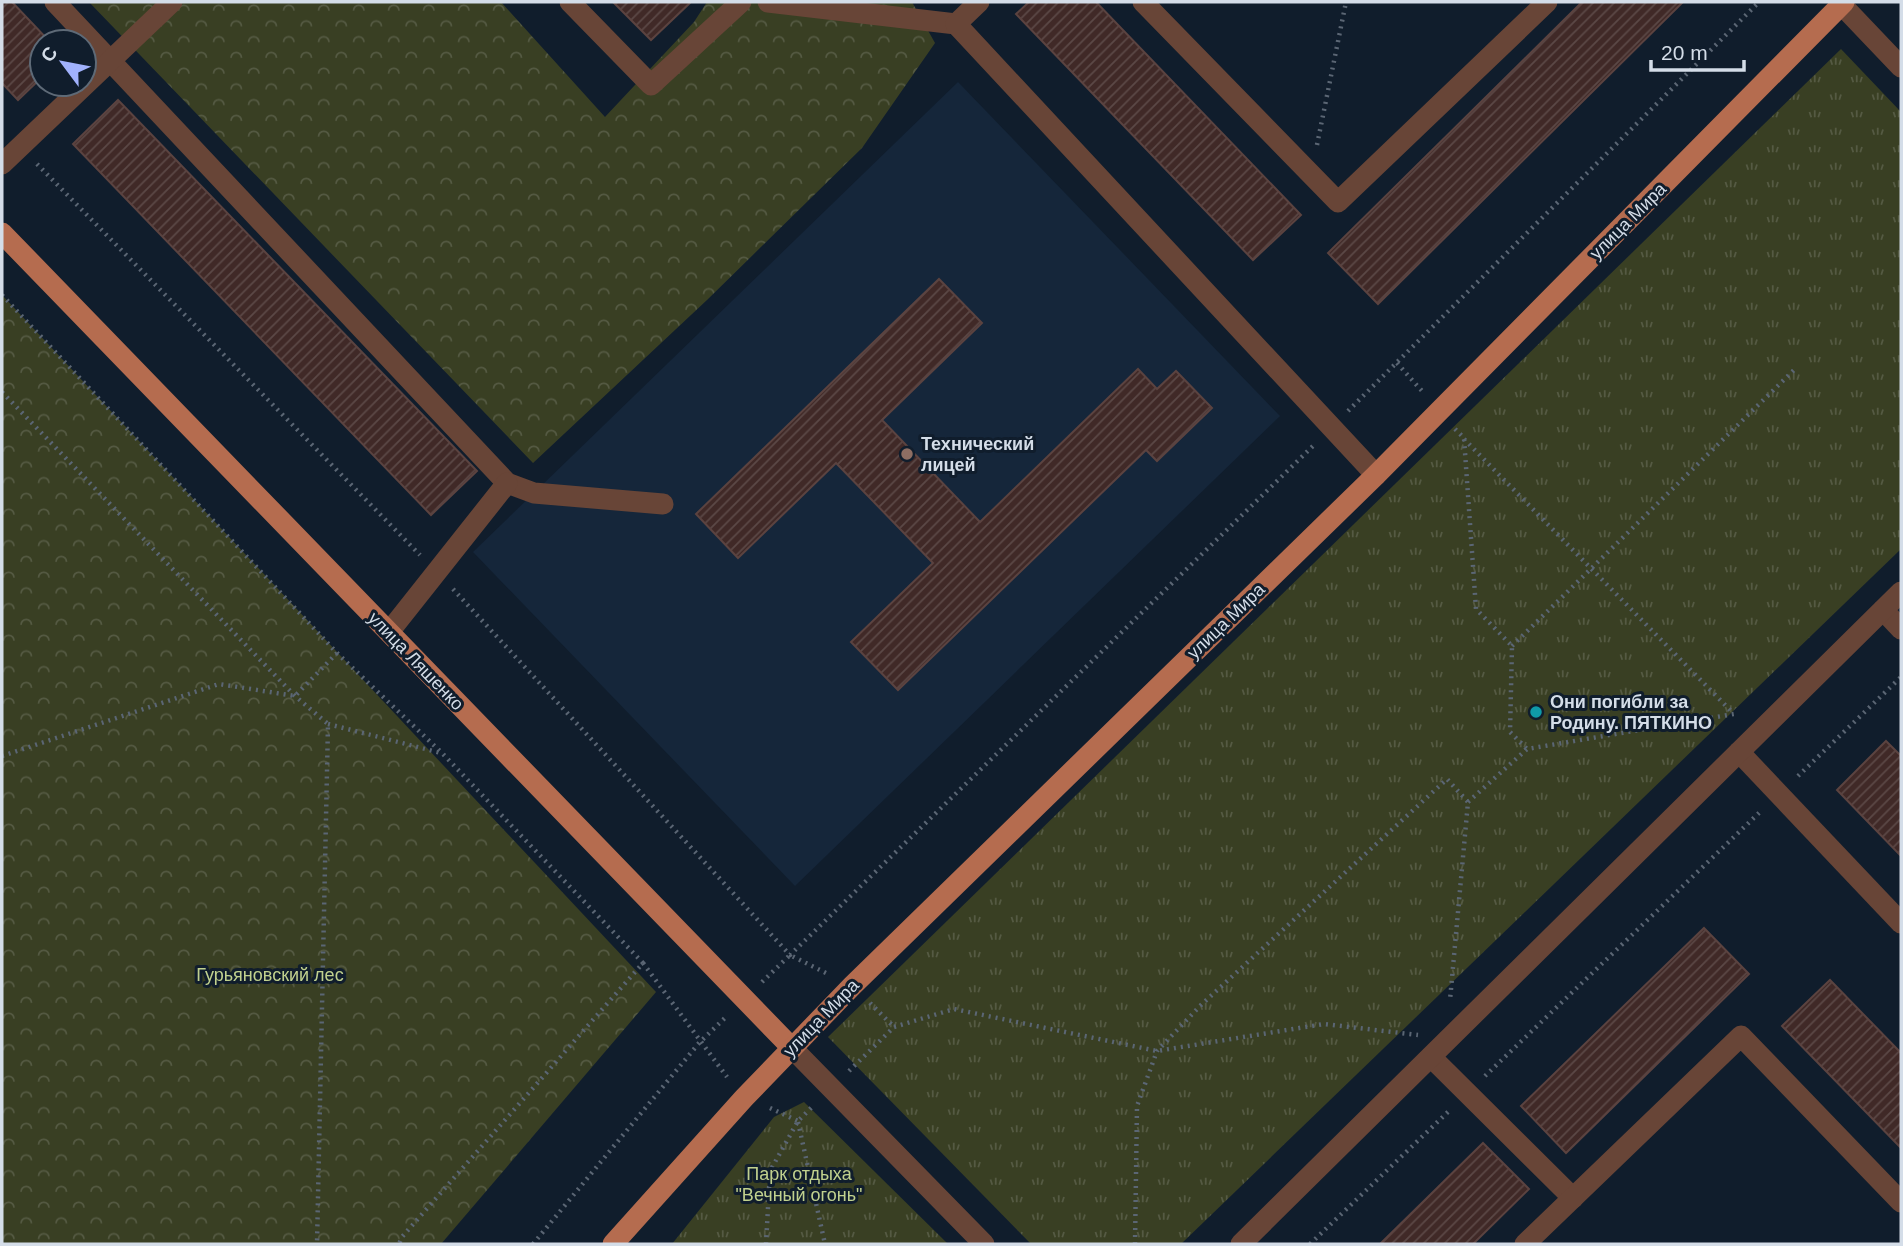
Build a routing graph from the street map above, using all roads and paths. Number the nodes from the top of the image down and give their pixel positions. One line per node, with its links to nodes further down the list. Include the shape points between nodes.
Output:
1 (55, 2): 13 (street)
2 (172, 2): 13 (street)
3 (570, 2): 4 (street, via 652,85)
4 (741, 2)
5 (768, 2): 12 (street)
6 (979, 2): 12 (street)
7 (1143, 2): 17 (street)
8 (1346, 2): 17 (path)
9 (1547, 2): 17 (street, via 1338,202)
10 (1759, 2): 20 (path)
11 (1841, 3): 14 (street); 23 (main road, улица Мира)
12 (956, 24): 24 (street)
13 (110, 60): 15 (street); 27 (street)
14 (1901, 67)
15 (19, 146): 16 (street); 30 (path)
16 (2, 164)
17 (1311, 175)
18 (2, 233): 34 (main road, улица Ляшенко)
19 (2, 295): 36 (path)
20 (1397, 363): 23 (path); 24 (path)
21 (1795, 369): 29 (path)
22 (2, 393): 38 (path)
23 (1440, 411): 25 (path); 26 (main road, улица Мира)
24 (1332, 428): 26 (street); 30 (path, via 790,955)
25 (1464, 438): 29 (path); 35 (path, via 1476,609)
26 (1376, 475): 54 (main road, улица Мира)
27 (507, 483): 28 (street, via 534,493); 30 (street)
28 (663, 505)
29 (1590, 567): 35 (path); 39 (path)
30 (436, 571): 34 (street)
31 (1901, 592): 32 (street)
32 (1883, 610): 33 (street); 41 (street)
33 (1901, 629)
34 (389, 632): 54 (main road, улица Ляшенко)
35 (1512, 646): 42 (path, via 1510,732)
36 (337, 653): 38 (path); 44 (path)
37 (1901, 677): 47 (path)
38 (295, 696): 40 (path); 45 (path, via 219,684)
39 (1733, 713): 41 (path); 42 (path)
40 (328, 724): 44 (path); 60 (path)
41 (1756, 736): 43 (street)
42 (1527, 749): 49 (path)
43 (1739, 752): 48 (street); 53 (street)
44 (442, 753): 51 (path)
45 (2, 756)
46 (1789, 768): 47 (path)
47 (1797, 776): 48 (path)
48 (1779, 794): 50 (street); 57 (path)
49 (1468, 802): 53 (path); 55 (path, via 1447,779)
50 (1901, 923)
51 (643, 963): 61 (path); 62 (path, via 699,1043)
52 (894, 1027): 55 (path, via 954,1009)
53 (1446, 1042): 55 (path, via 1401,1031 1324,1024); 56 (street)
54 (792, 1048): 63 (main road, улица Мира); 66 (street, улица Ляшенко)
55 (1157, 1051): 67 (path, via 1137,1106)
56 (1431, 1057): 57 (street); 68 (street)
57 (1467, 1093): 58 (street); 69 (path)
58 (1573, 1198): 59 (street, via 1741,1036); 70 (street)
59 (1901, 1202)
60 (317, 1244)
61 (399, 1244)
62 (533, 1244)
63 (614, 1244)
64 (766, 1244): 65 (path, via 770,1171 798,1121)
65 (825, 1244)
66 (984, 1244)
67 (1135, 1244)
68 (1241, 1244)
69 (1310, 1244)
70 (1525, 1244)

